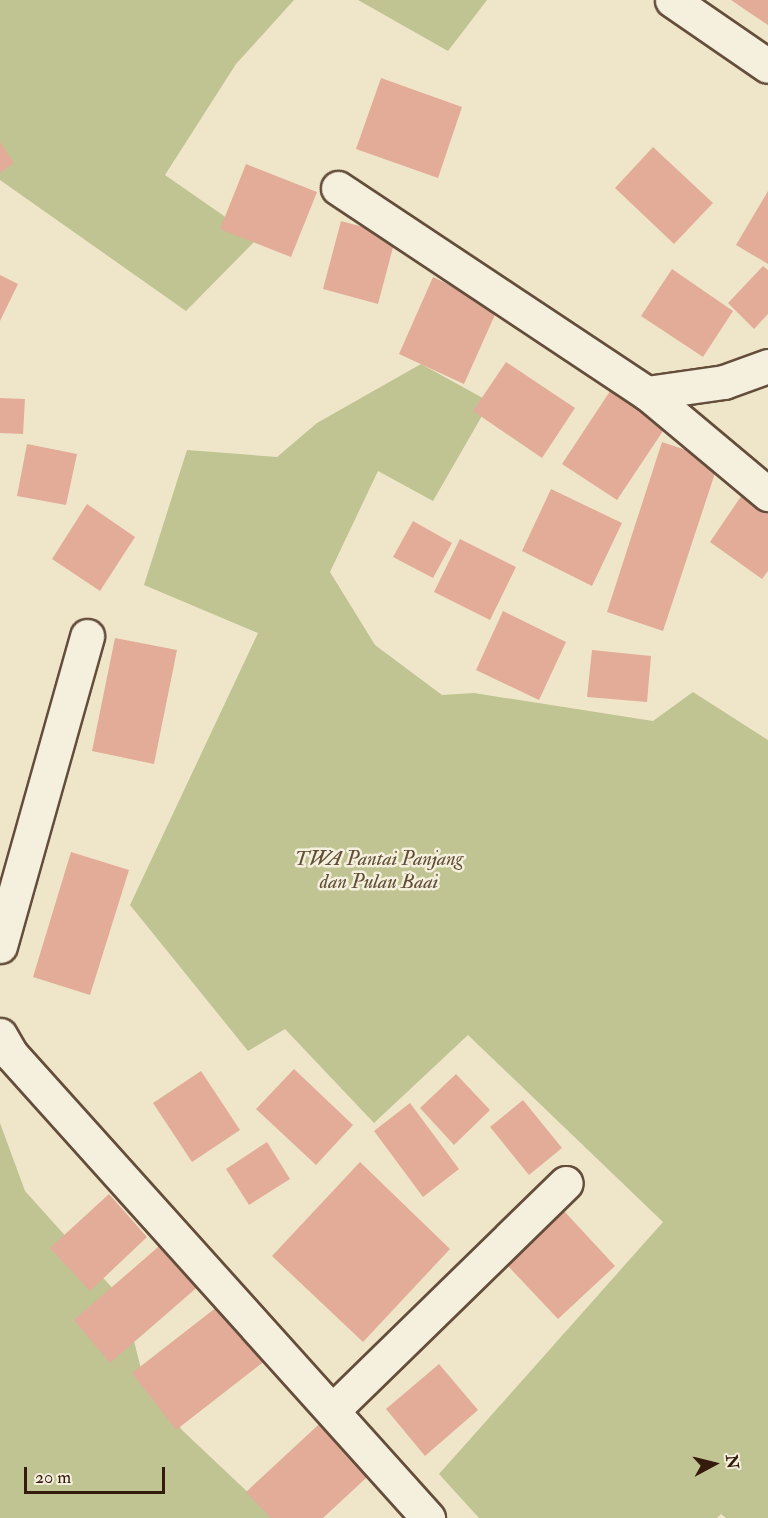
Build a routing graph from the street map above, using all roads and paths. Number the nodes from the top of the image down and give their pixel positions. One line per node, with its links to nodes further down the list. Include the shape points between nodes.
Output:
1 (672, 0): 2 (street)
2 (768, 66)
3 (338, 188): 5 (street)
4 (768, 366): 5 (street, via 724,382)
5 (647, 393): 6 (street)
6 (768, 494)
7 (87, 636): 8 (street)
8 (0, 945)
9 (0, 1035): 11 (street, via 11,1054)
10 (566, 1183): 11 (street)
11 (333, 1410): 12 (street)
12 (428, 1518)

